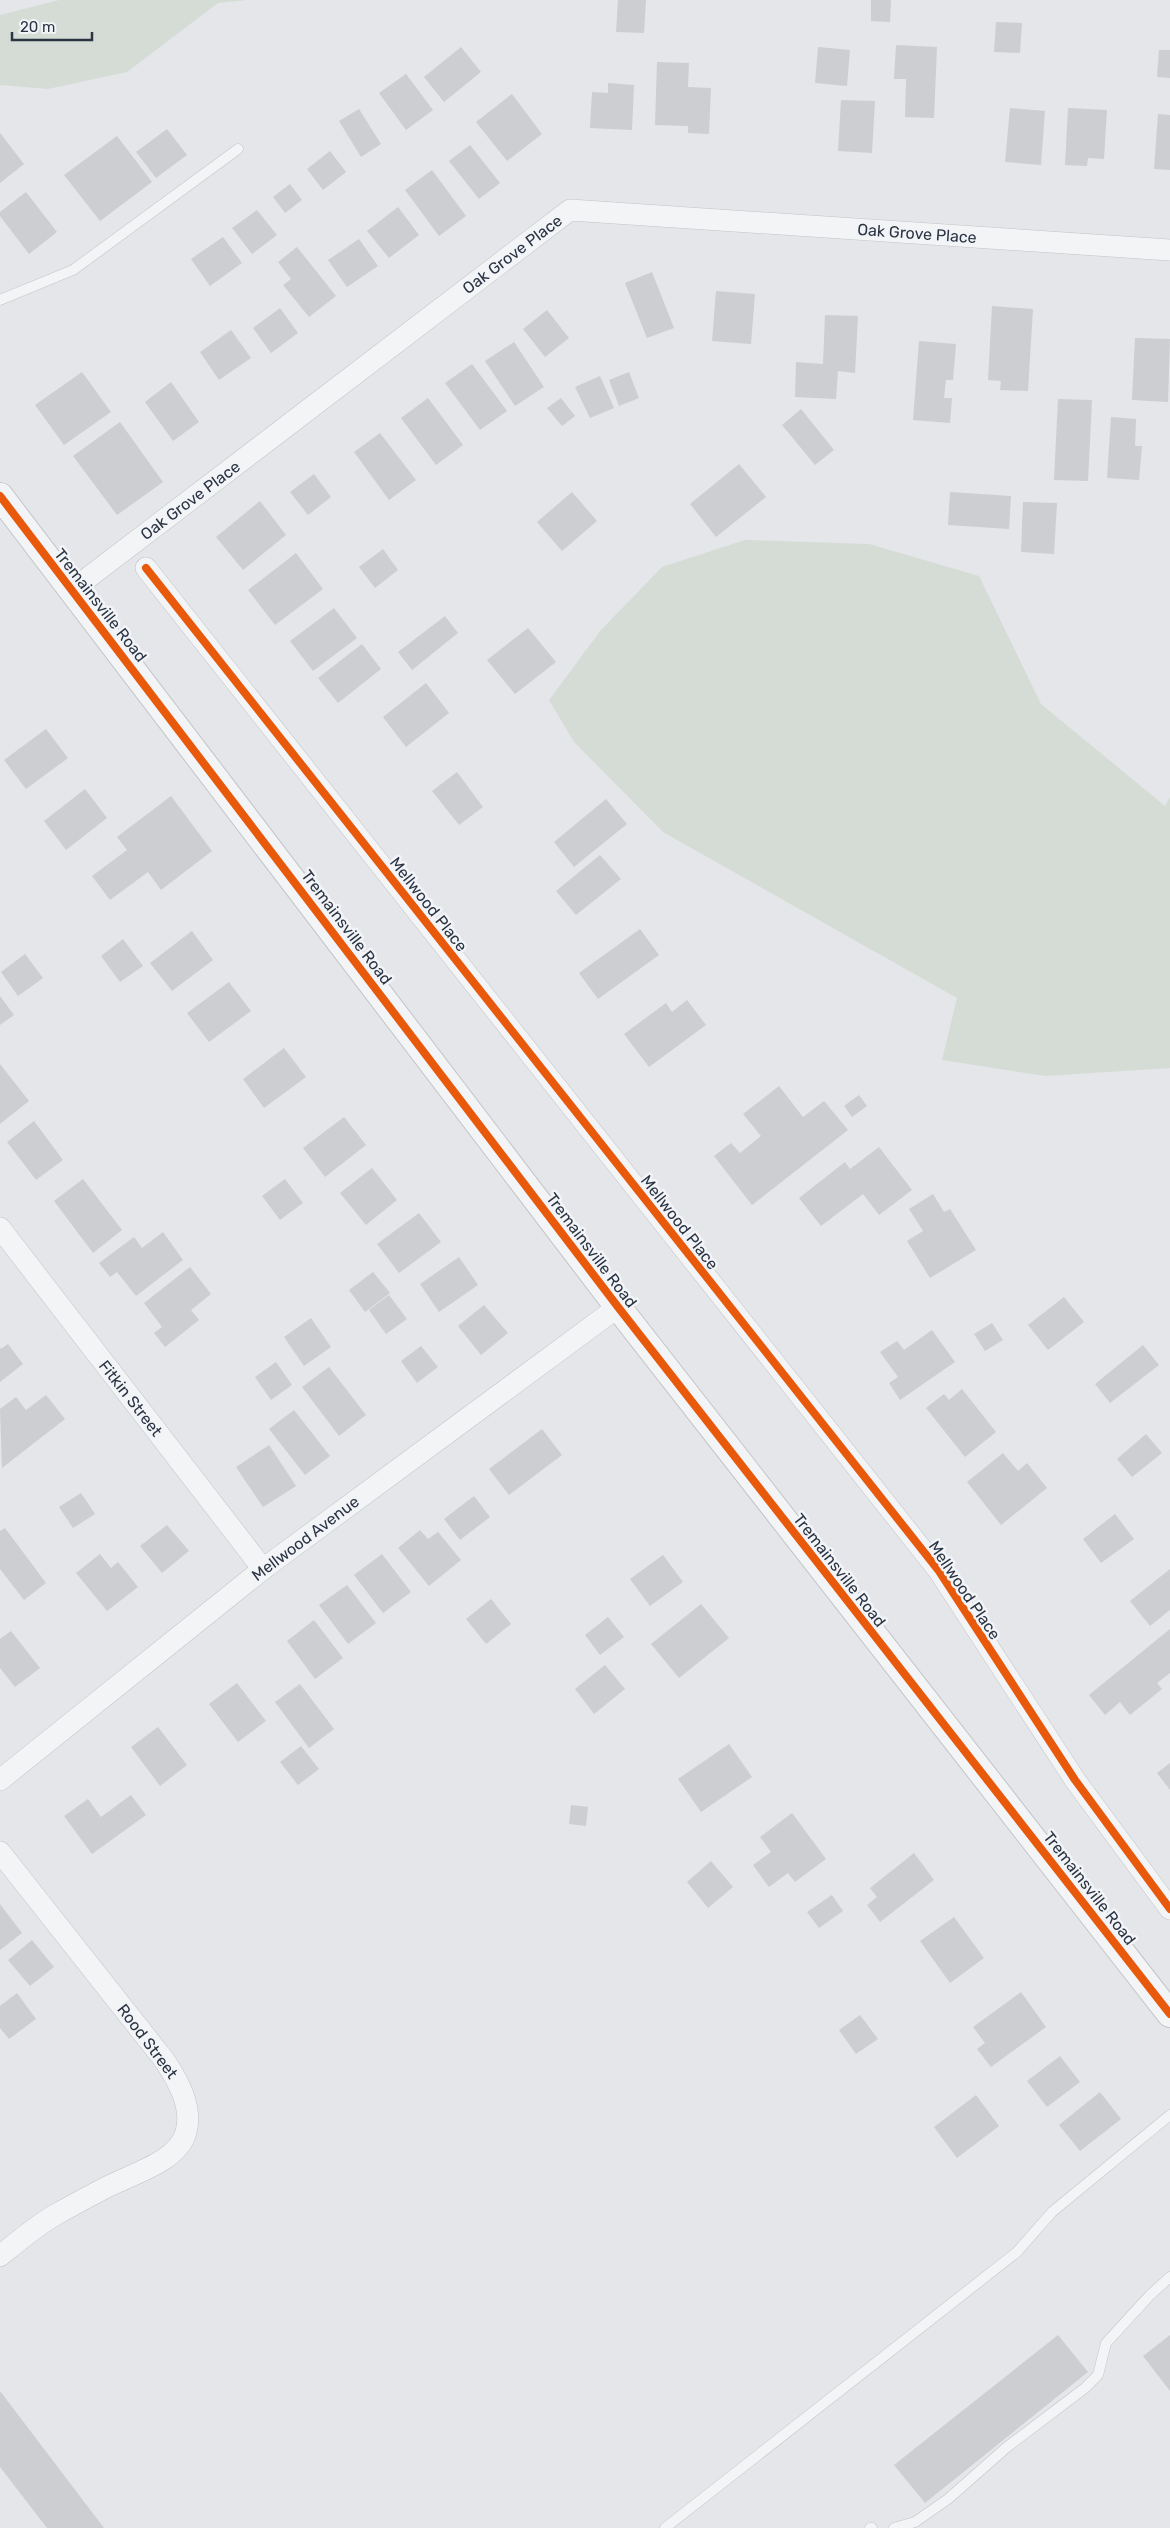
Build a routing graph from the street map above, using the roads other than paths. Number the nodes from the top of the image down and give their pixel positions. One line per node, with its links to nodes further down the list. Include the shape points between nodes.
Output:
1 (238, 149): 3 (lane, via 73,270)
2 (1170, 250): 6 (street, Oak Grove Place, via 570,210)
3 (0, 300)
4 (0, 496): 6 (street, Tremainsville Road)
5 (146, 568): 12 (street, Mellwood Place, via 939,1571 1075,1780)
6 (72, 590): 8 (street, Tremainsville Road)
7 (0, 1228): 9 (street, Fitkin Street)
8 (618, 1307): 9 (street, Mellwood Avenue); 13 (street, Tremainsville Road)
9 (263, 1569): 10 (street, Mellwood Avenue)
10 (0, 1780)
11 (0, 1852): 15 (street, Rood Street, via 165,2061 179,2083 187,2109 186,2133 172,2152 150,2168 52,2216)
12 (1170, 1909)
13 (1170, 2014)
14 (1170, 2115): 17 (lane, via 1052,2212 1017,2252)
15 (0, 2256)
16 (1170, 2278): 18 (lane, via 1149,2296 1106,2344 1098,2375 1085,2388 1007,2447 948,2499 915,2522)
17 (665, 2528)
18 (894, 2528)

